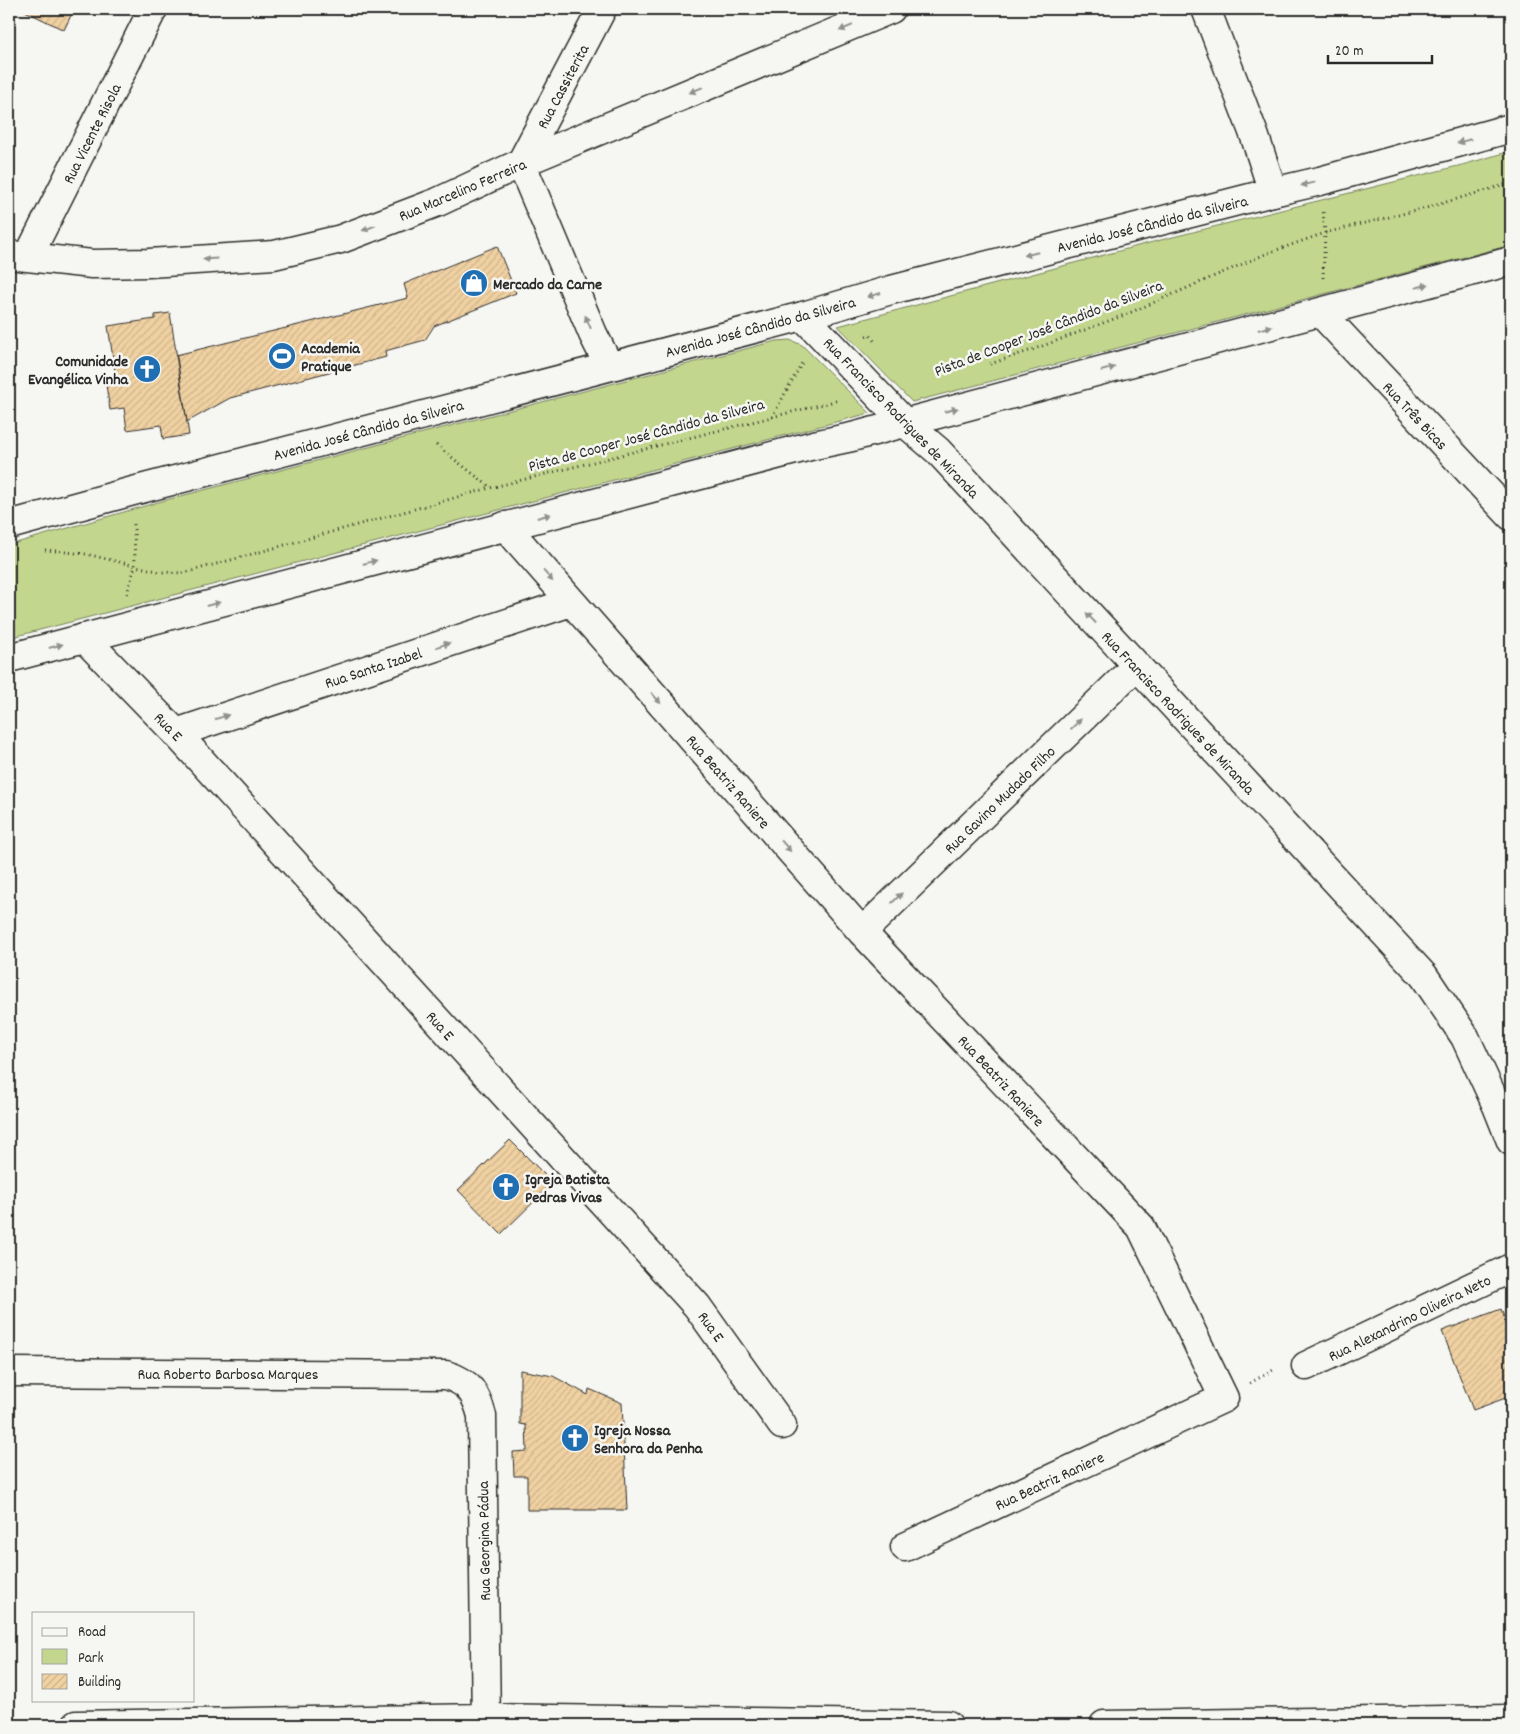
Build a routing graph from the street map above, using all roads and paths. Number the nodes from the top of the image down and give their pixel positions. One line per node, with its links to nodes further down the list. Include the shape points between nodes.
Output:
1 (153, 9): 11 (street, Rua Vicente Risola)
2 (602, 9): 6 (street, Rua Cassiterita)
3 (891, 9): 6 (street, Rua Marcelino Ferreira, one-way to 6)
4 (1206, 9): 9 (street)
5 (1511, 128): 7 (street, Avenida José Cândido da Silveira, one-way to 7)
6 (521, 164): 11 (street, Rua Marcelino Ferreira, one-way to 11, via 438,202 341,239 274,255 92,264); 18 (street, one-way to 6)
7 (1320, 181): 9 (street, Avenida José Cândido da Silveira, one-way to 9); 10 (path)
8 (1511, 183): 10 (path, Pista de Cooper José Cândido da Silveira)
9 (1273, 192): 14 (street, Avenida José Cândido da Silveira, one-way to 14, via 891,290)
10 (1325, 233): 13 (path); 19 (path, Pista de Cooper José Cândido da Silveira, via 1268,252 1127,314)
11 (18, 256)
12 (1511, 261): 13 (street, one-way to 12)
13 (1321, 313): 25 (street, one-way to 13); 29 (street, Rua Três Bicas)
14 (803, 316): 16 (street, Rua Francisco Rodrigues de Miranda); 18 (street, Avenida José Cândido da Silveira)
15 (876, 343): 16 (path, Pista de Cooper José Cândido da Silveira, via 870,335)
16 (830, 345): 17 (path, Pista de Cooper José Cândido da Silveira, via 810,354); 25 (street, Rua Francisco Rodrigues de Miranda)
17 (801, 363): 20 (path); 23 (path, Pista de Cooper José Cândido da Silveira)
18 (609, 366): 24 (street, Avenida José Cândido da Silveira)
19 (981, 367)
20 (808, 369)
21 (833, 393): 22 (path)
22 (840, 399): 23 (path); 26 (path)
23 (772, 417): 27 (path, Pista de Cooper José Cândido da Silveira)
24 (404, 420): 27 (path); 28 (street, Avenida José Cândido da Silveira)
25 (904, 422): 26 (street); 38 (street, Rua Francisco Rodrigues de Miranda, one-way to 25, via 938,451)
26 (852, 437): 31 (street, one-way to 26)
27 (490, 488): 33 (path, Pista de Cooper José Cândido da Silveira, via 184,573)
28 (133, 490): 30 (street, Avenida José Cândido da Silveira); 33 (path)
29 (1511, 516)
30 (9, 525)
31 (505, 526): 34 (street, Rua Beatriz Raniere, one-way to 34); 35 (street, one-way to 31)
32 (41, 550): 33 (path, Pista de Cooper José Cândido da Silveira, via 86,554)
33 (135, 566): 35 (path)
34 (571, 602): 39 (street, Rua Santa Izabel, one-way to 34); 40 (street, Rua Beatriz Raniere, one-way to 40)
35 (115, 630): 36 (street)
36 (84, 638): 37 (street, one-way to 36); 39 (street, Rua E)
37 (9, 658)
38 (1136, 666): 40 (street, Rua Gavino Mudado Filho, one-way to 38); 41 (street, Rua Francisco Rodrigues de Miranda, via 1424,976 1464,1037)
39 (176, 733): 46 (street, Rua E, via 697,1306)
40 (862, 932): 47 (street, Rua Beatriz Raniere, via 1141,1227 1224,1398)
41 (1511, 1141)
42 (1511, 1268): 43 (street, Rua Alexandrino Oliveira Neto)
43 (1306, 1366)
44 (9, 1372): 45 (street, Rua Roberto Barbosa Marques)
45 (446, 1374): 49 (street, Rua Georgina Pádua, via 470,1388 478,1400 482,1416)
46 (782, 1425)
47 (905, 1547)
48 (1511, 1719): 52 (street)
49 (486, 1722): 50 (street); 51 (street)
50 (76, 1725)
51 (948, 1725)
52 (1104, 1725)

